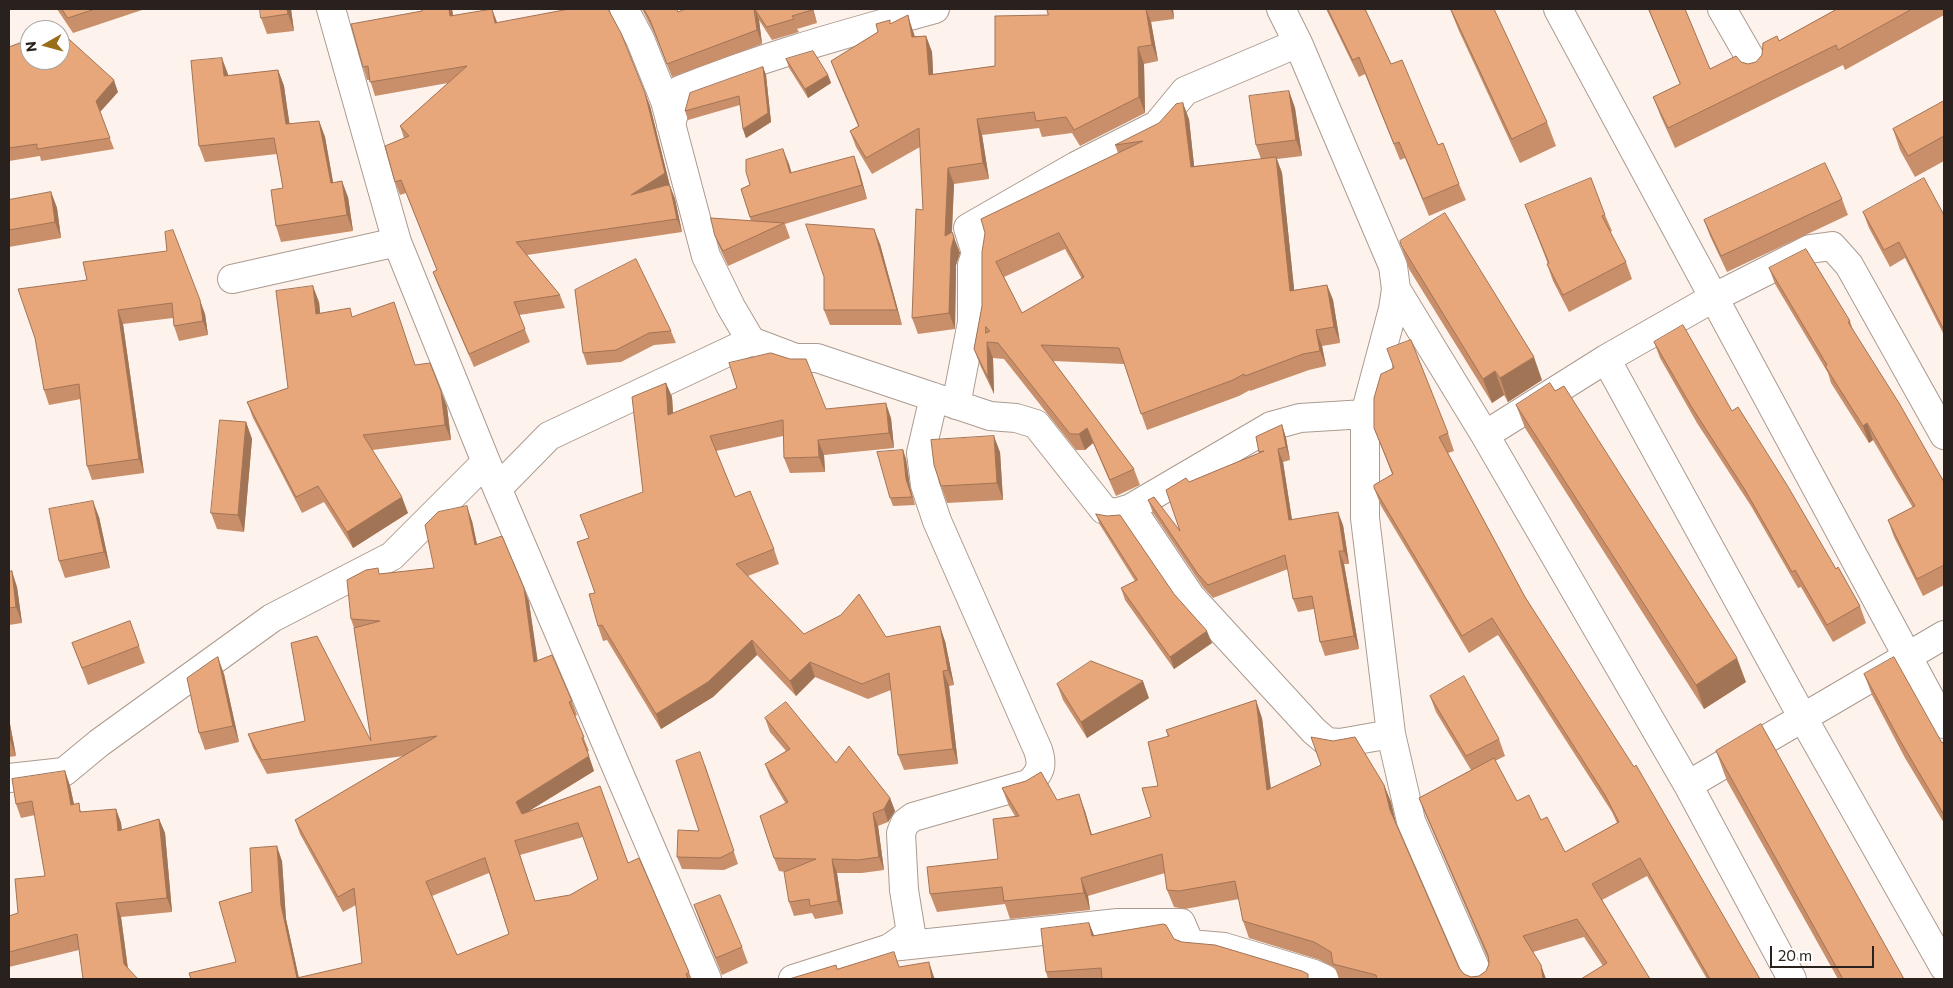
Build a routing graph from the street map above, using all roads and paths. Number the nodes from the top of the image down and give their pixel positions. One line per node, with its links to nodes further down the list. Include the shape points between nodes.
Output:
1 (331, 9): 10 (street)
2 (624, 9): 9 (street, via 640,39)
3 (935, 9): 9 (street, via 825,40 680,90)
4 (1280, 9): 7 (street)
5 (1558, 9): 13 (street)
6 (1722, 9): 8 (street)
7 (1298, 44): 12 (street, via 1393,266); 16 (street, via 1185,91 1157,125 1076,166 968,228 976,253 972,265 972,322)
8 (1756, 68)
9 (671, 125): 14 (street, via 706,256)
10 (397, 242): 11 (street); 20 (street)
11 (232, 279)
12 (1396, 289): 17 (street); 18 (street)
13 (1713, 298): 15 (street); 19 (street, via 1810,249 1832,246 1849,265); 24 (street)
14 (751, 341): 16 (street, via 796,358 817,358); 21 (street, via 549,436)
15 (1606, 359): 18 (street); 25 (street)
16 (945, 401): 22 (street, via 990,416 1036,424 1104,510 1115,512); 30 (street, via 921,453 925,485 937,521 1042,764 1037,777 1028,784 913,817 905,823 901,833 904,890 911,933)
17 (1365, 414): 22 (street, via 1300,418 1271,426); 27 (street, via 1365,518)
18 (1485, 435): 29 (street)
19 (1944, 435)
20 (486, 462): 21 (street); 28 (street, via 392,556 272,618 64,772)
21 (498, 488): 32 (street)
22 (1131, 508): 27 (street, via 1190,597 1314,731 1327,742 1340,743)
23 (1944, 635): 24 (street)
24 (1907, 657): 25 (street); 26 (street)
25 (1803, 718): 29 (street); 31 (street)
26 (1944, 724)
27 (1390, 734): 35 (street, via 1411,821)
28 (9, 778)
29 (1688, 785): 36 (street)
30 (890, 948): 33 (street); 34 (street, via 1118,923 1181,923 1190,944 1224,947)
31 (1944, 967)
32 (707, 979)
33 (793, 979)
34 (1325, 979)
35 (1480, 979)
36 (1792, 979)

